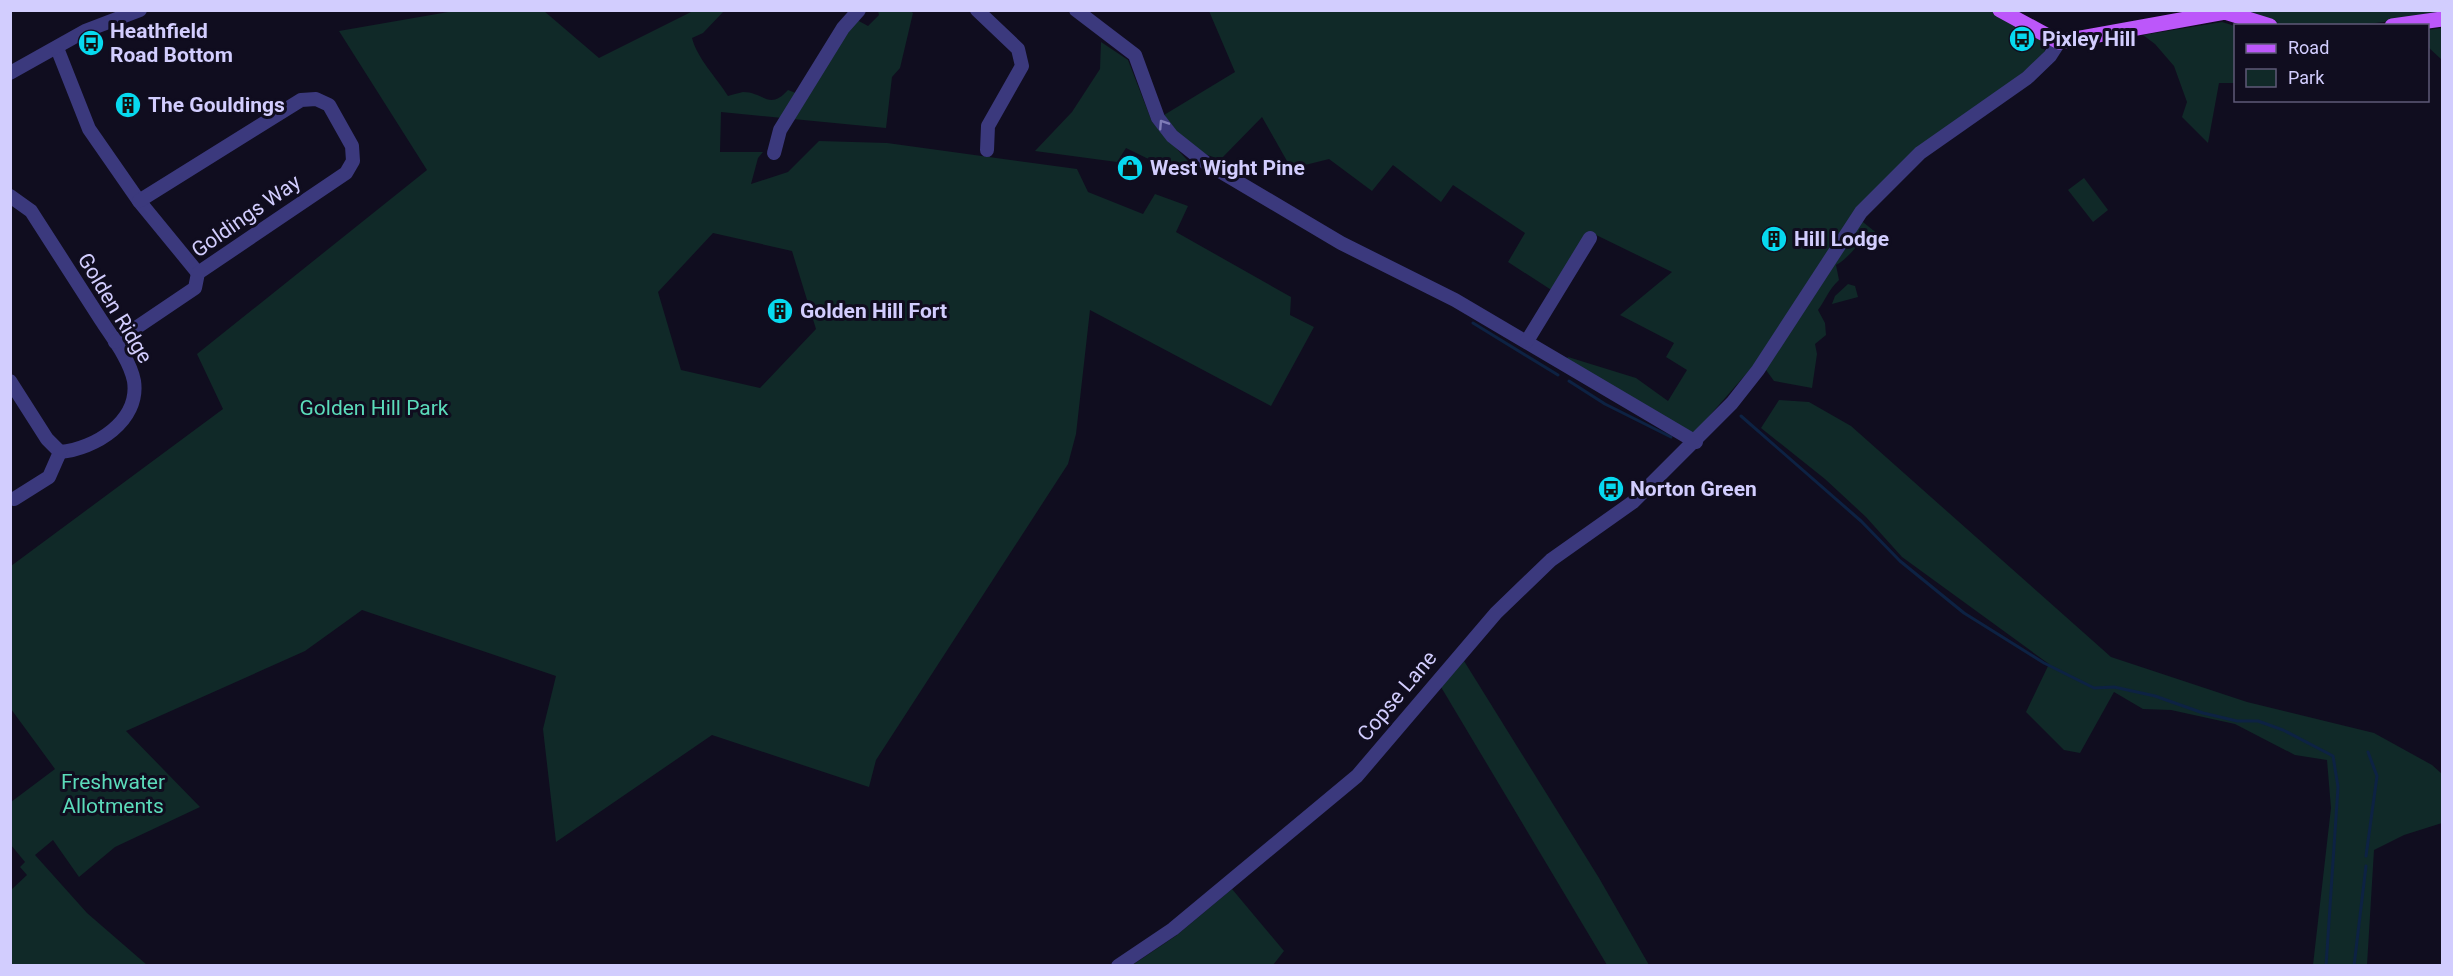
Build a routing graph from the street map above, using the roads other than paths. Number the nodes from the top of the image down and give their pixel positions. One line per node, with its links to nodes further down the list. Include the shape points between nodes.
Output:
1 (140, 10): 10 (street, via 85,31)
2 (859, 10): 13 (street, via 843,28 780,130)
3 (977, 10): 12 (street, via 1018,49 1022,66 987,126)
4 (1076, 10): 18 (street, one-way to 4, via 1341,243 1206,163 1172,136 1158,118 1135,55)
5 (2000, 10): 9 (main road)
6 (2442, 20): 8 (main road)
7 (2264, 24): 9 (main road, via 2225,12)
8 (2409, 24)
9 (2059, 42): 21 (street, via 2027,78 1920,153 1861,212 1758,369)
10 (57, 48): 11 (street); 15 (street, via 89,129)
11 (10, 73)
12 (987, 150)
13 (774, 153)
14 (10, 196): 19 (street, Golden Ridge, via 31,211)
15 (139, 201): 17 (street); 17 (street, Goldings Way, via 301,100 316,99 330,105 352,146 353,161 346,173)
16 (1590, 238): 18 (street)
17 (198, 273): 19 (street, Goldings Way, via 195,288)
18 (1527, 341): 21 (street)
19 (115, 342): 22 (street, Golden Ridge, via 134,379 131,410 115,429 78,450)
20 (10, 381): 22 (street, via 47,439)
21 (1696, 442): 24 (street, Copse Lane, via 1633,502 1551,560 1496,613 1357,776 1173,929)
22 (60, 452): 23 (street, via 49,477)
23 (14, 499)
24 (1118, 966)

